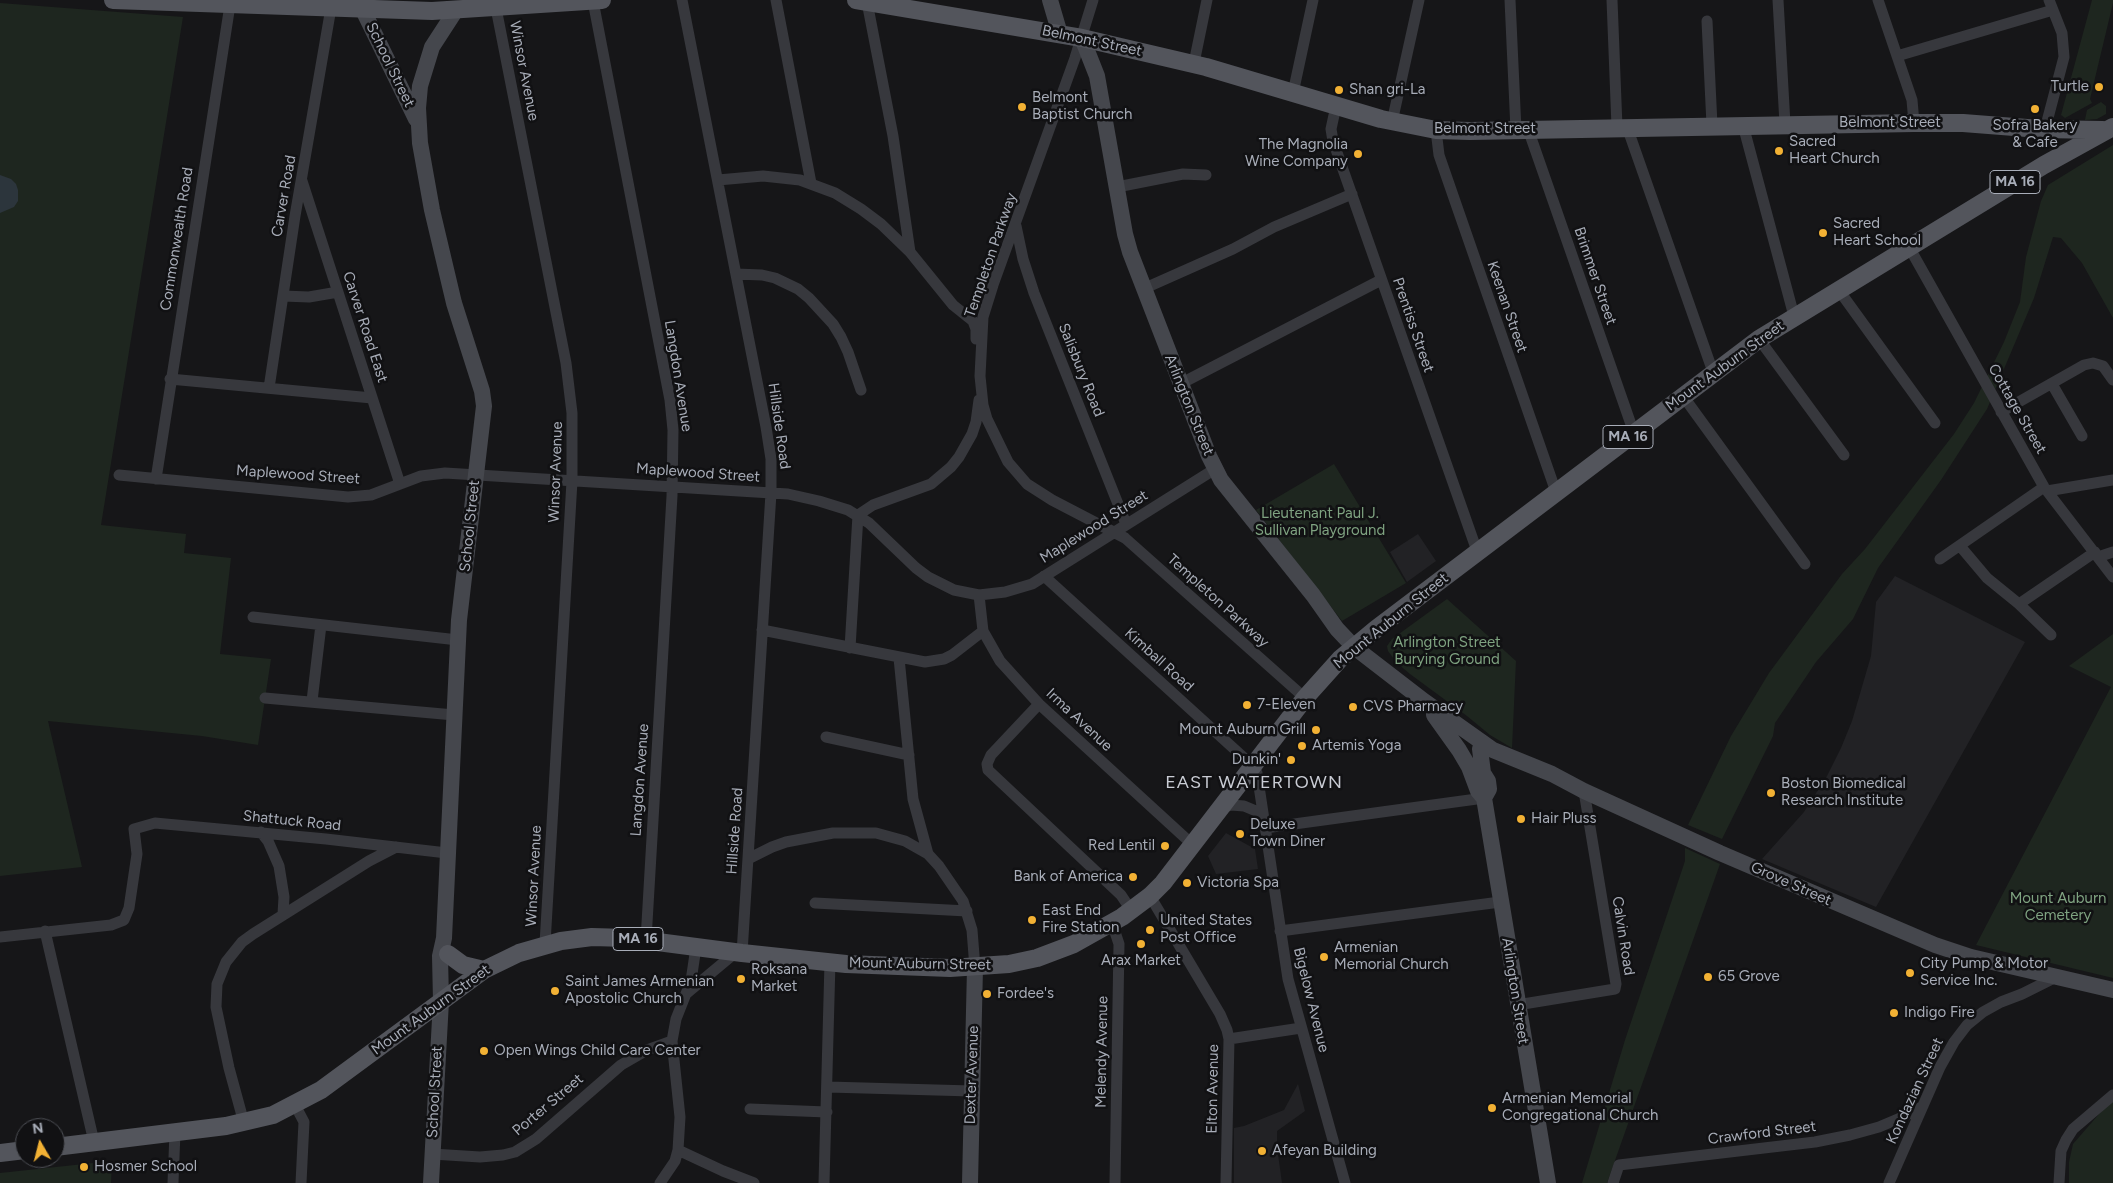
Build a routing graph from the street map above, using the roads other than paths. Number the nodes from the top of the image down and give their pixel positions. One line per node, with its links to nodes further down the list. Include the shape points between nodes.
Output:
1 (113, 0): 14 (main road)
2 (598, 0): 15 (main road); 83 (street, Langdon Avenue, via 670,400)
3 (682, 0): 46 (street, Hillside Road)
4 (776, 0): 47 (street)
5 (1050, 0): 26 (street)
6 (1093, 0): 27 (street, Templeton Parkway)
7 (1207, 0): 29 (street)
8 (1313, 0): 30 (street)
9 (1419, 0): 33 (street)
10 (1510, 0): 40 (street, Brimmer Street)
11 (1612, 0): 38 (street)
12 (1778, 0): 35 (street)
13 (1878, 0): 28 (street)
14 (134, 1): 17 (main road)
15 (571, 1): 20 (main road)
16 (872, 2): 26 (main road, Belmont Street); 52 (street)
17 (223, 3): 18 (main road); 63 (street, Commonwealth Road)
18 (301, 4): 22 (main road)
19 (388, 5): 23 (main road); 24 (main road)
20 (485, 5): 24 (main road); 81 (street, Winsor Avenue, via 569,380)
21 (2051, 5): 28 (street); 42 (street, via 2063,38 2064,56)
22 (331, 8): 23 (main road); 45 (street, Carver Road)
23 (363, 10): 32 (street, School Street)
24 (456, 10): 32 (street, School Street, via 432,46 420,86)
25 (1707, 21): 36 (street)
26 (1060, 34): 27 (main road, Belmont Street)
27 (1082, 38): 29 (main road, Belmont Street); 48 (street, Arlington Street, via 1097,76); 50 (street, Templeton Parkway)
28 (1897, 56): 34 (street, via 1912,102)
29 (1194, 63): 30 (main road, Belmont Street)
30 (1293, 93): 31 (main road, Belmont Street)
31 (1336, 106): 33 (main road, Belmont Street); 49 (street, Prentiss Street, via 1332,134)
32 (417, 121): 77 (street, School Street, via 427,189 442,254 483,398)
33 (1392, 122): 41 (main road, Belmont Street)
34 (1914, 122): 35 (main road, Belmont Street); 42 (main road, Belmont Street, via 1974,123)
35 (1785, 124): 37 (main road, Belmont Street)
36 (1712, 125): 37 (main road, Belmont Street); 38 (main road, Belmont Street)
37 (1743, 125): 59 (street)
38 (1622, 127): 40 (main road, Belmont Street); 61 (street)
39 (2110, 128): 42 (main road, Belmont Street); 43 (main road, Mount Auburn Street / MA 16)
40 (1522, 129): 41 (main road, Belmont Street); 73 (street, Brimmer Street)
41 (1436, 130): 85 (street, Keenan Street, via 1439,155)
42 (2043, 131): 43 (main road)
43 (2065, 153): 51 (main road, Mount Auburn Street / MA 16)
44 (1206, 175): 48 (street, via 1184,174)
45 (302, 180): 57 (street, Carver Road East); 58 (street, Carver Road)
46 (718, 180): 47 (street, via 763,176); 53 (street, Hillside Road)
47 (811, 183): 52 (street, via 861,209)
48 (1117, 187): 56 (street, Arlington Street, via 1125,234)
49 (1352, 194): 54 (street, Prentiss Street); 56 (street)
50 (1016, 225): 62 (street, Templeton Parkway, via 983,317); 88 (street, Salisbury Road, via 1034,294)
51 (1909, 247): 55 (main road, Mount Auburn Street / MA 16); 71 (street, Cottage Street)
52 (910, 252): 62 (street, via 953,305 972,320 976,329)
53 (736, 274): 68 (street, via 774,278 809,298 841,337); 86 (street, Hillside Road, via 769,444)
54 (1381, 280): 65 (street); 91 (street, Prentiss Street)
55 (1838, 289): 59 (main road, Mount Auburn Street / MA 16); 72 (street)
56 (1143, 290): 65 (street, Arlington Street)
57 (338, 292): 58 (street, via 309,297); 70 (street, Carver Road East)
58 (283, 296): 67 (street, Carver Road)
59 (1794, 316): 60 (main road, Mount Auburn Street / MA 16)
60 (1759, 339): 61 (main road, Mount Auburn Street / MA 16); 75 (street)
61 (1713, 372): 69 (main road, Mount Auburn Street / MA 16)
62 (980, 376): 87 (street, via 976,422 952,467 931,484 873,505); 89 (street, Templeton Parkway, via 987,419 1000,449 1016,473 1039,493)
63 (170, 379): 67 (street); 79 (street, Commonwealth Road)
64 (2113, 380): 66 (street, via 2103,366 2093,363)
65 (1180, 384): 76 (street, Arlington Street)
66 (2052, 384): 71 (street); 74 (street)
67 (269, 388): 70 (street)
68 (861, 390)
69 (1683, 396): 73 (main road, Mount Auburn Street / MA 16); 95 (street)
70 (372, 398): 82 (street, Carver Road East)
71 (2001, 412): 84 (street, Cottage Street)
72 (1936, 424)
73 (1634, 433): 85 (main road, Mount Auburn Street / MA 16)
74 (2082, 436)
75 (1844, 455)
76 (1215, 469): 88 (street, Maplewood Street); 106 (street, Arlington Street)
77 (476, 474): 81 (street, Maplewood Street); 82 (street, Maplewood Street, via 432,474); 105 (street, School Street)
78 (119, 475): 79 (street, Maplewood Street)
79 (156, 478): 82 (street, Maplewood Street, via 348,497 371,495)
80 (2113, 480): 84 (street)
81 (572, 481): 83 (street, Maplewood Street); 143 (street, Winsor Avenue)
82 (400, 484)
83 (673, 487): 86 (street, Maplewood Street); 142 (street, Langdon Avenue)
84 (2045, 489): 90 (street); 93 (street, Cottage Street)
85 (1556, 492): 91 (main road, Mount Auburn Street / MA 16)
86 (771, 493): 87 (street, Maplewood Street, via 820,501); 102 (street, Hillside Road)
87 (858, 515): 98 (street, Maplewood Street, via 928,578 954,590); 107 (street)
88 (1126, 524): 89 (street, Maplewood Street)
89 (1113, 533): 96 (street, Maplewood Street); 110 (street, Templeton Parkway, via 1125,538)
90 (1960, 546): 94 (street); 99 (street, via 1987,578)
91 (1477, 551): 106 (main road, Mount Auburn Street / MA 16)
92 (2113, 552): 93 (street)
93 (2096, 554): 97 (street, Cottage Street); 99 (street)
94 (1940, 559)
95 (1805, 564)
96 (1044, 576): 98 (street, Maplewood Street, via 1019,589); 119 (street, Kimball Road)
97 (2113, 577)
98 (979, 596): 103 (street, Irma Avenue)
99 (2019, 604): 104 (street)
100 (253, 617): 101 (street)
101 (321, 625): 105 (street); 111 (street)
102 (762, 630): 107 (street); 131 (street, Hillside Road)
103 (983, 631): 108 (street, via 944,659 925,662); 113 (street, Irma Avenue, via 1000,661)
104 (2051, 635)
105 (458, 640): 114 (street, School Street)
106 (1354, 647): 110 (main road, Mount Auburn Street / MA 16); 112 (street, Arlington Street)
107 (850, 648): 108 (street)
108 (899, 658): 117 (street)
109 (265, 698): 111 (street)
110 (1305, 698): 119 (main road, Mount Auburn Street / MA 16)
111 (312, 701): 114 (street)
112 (1424, 701): 116 (street, Arlington Street); 120 (street, Arlington Street)
113 (1039, 704): 127 (street, Irma Avenue); 135 (street, via 990,755 987,764 992,775 1121,895)
114 (454, 715): 129 (street, School Street)
115 (826, 737): 117 (street)
116 (1482, 743): 118 (street, Grove Street); 120 (street, via 1471,752 1467,761); 121 (street, Arlington Street, via 1481,755)
117 (909, 755): 130 (street, via 915,808)
118 (1516, 760): 121 (street, via 1497,764); 122 (street, Grove Street)
119 (1253, 766): 124 (main road, Mount Auburn Street / MA 16); 125 (street, Bigelow Avenue, via 1260,781)
120 (1469, 767): 123 (street, Arlington Street, via 1478,792)
121 (1488, 781): 123 (street, Arlington Street, via 1489,789)
122 (1584, 791): 150 (street, Grove Street, via 1935,945 1971,957); 154 (street, Calvin Road, via 1615,989)
123 (1484, 798): 125 (street); 133 (street, Arlington Street)
124 (1222, 808): 125 (street, via 1244,806 1256,811); 127 (main road, Mount Auburn Street / MA 16)
125 (1265, 824): 139 (street, Bigelow Avenue)
126 (261, 832): 128 (street, Shattuck Road); 137 (street, via 279,866); 140 (street, Shattuck Road, via 165,823 134,829 137,854 130,908 124,920 111,925)
127 (1194, 845): 132 (main road, Mount Auburn Street / MA 16)
128 (396, 847): 129 (street, Shattuck Road); 137 (street)
129 (447, 853): 144 (street, School Street)
130 (928, 854): 131 (street, via 890,836 847,832 786,842); 136 (street, via 948,877)
131 (748, 859): 146 (street, Hillside Road)
132 (1150, 896): 135 (main road, Mount Auburn Street / MA 16); 156 (street, Elton Avenue, via 1220,1014)
133 (1500, 902): 139 (street); 154 (street, Arlington Street)
134 (815, 903): 136 (street)
135 (1131, 910): 138 (main road, Mount Auburn Street / MA 16)
136 (967, 911): 148 (street, via 974,937)
137 (283, 914): 165 (street, via 242,942 226,962 217,984 218,1020)
138 (1112, 923): 148 (main road, Mount Auburn Street / MA 16, via 1049,954); 180 (street, Melendy Avenue, via 1119,944)
139 (1280, 931): 155 (street, Bigelow Avenue)
140 (45, 932): 141 (street); 167 (street)
141 (0, 937)
142 (646, 940): 143 (main road, Mount Auburn Street / MA 16, via 592,937); 145 (main road, Mount Auburn Street / MA 16)
143 (546, 944): 149 (main road, Mount Auburn Street / MA 16)
144 (446, 946): 149 (main road, via 463,965); 153 (street, School Street, via 446,980)
145 (696, 947): 146 (main road, Mount Auburn Street / MA 16); 152 (street)
146 (739, 953): 147 (main road, Mount Auburn Street / MA 16); 152 (street)
147 (830, 962): 148 (main road, Mount Auburn Street / MA 16); 158 (street)
148 (975, 968): 159 (street, Dexter Avenue)
149 (484, 970): 153 (main road, Mount Auburn Street / MA 16)
150 (2056, 976): 151 (street, Grove Street); 162 (street, Kondazian Street, via 2001,1002 1967,1025 1949,1050)
151 (2113, 990)
152 (687, 993): 157 (street, via 676,1019)
153 (440, 1001): 161 (main road, Mount Auburn Street / MA 16); 172 (street, School Street)
154 (1517, 1005): 183 (street, Arlington Street)
155 (1301, 1028): 156 (street); 182 (street, Bigelow Avenue)
156 (1229, 1039): 181 (street, Elton Avenue)
157 (672, 1040): 169 (street, via 680,1117); 172 (street, Porter Street, via 622,1064 536,1138 514,1152 492,1157)
158 (828, 1087): 159 (street); 164 (street)
159 (972, 1091): 179 (street, Dexter Avenue)
160 (2113, 1095): 186 (street, via 2073,1129 2066,1140 2061,1151)
161 (296, 1105): 165 (main road, Mount Auburn Street / MA 16); 174 (street, via 304,1122)
162 (1923, 1106): 184 (street, Crawford Street, via 1888,1123 1815,1142 1619,1165); 185 (street, Kondazian Street)
163 (750, 1110): 164 (street)
164 (827, 1112): 178 (street)
165 (244, 1123): 166 (main road, Mount Auburn Street / MA 16)
166 (175, 1132): 167 (main road, Mount Auburn Street / MA 16); 173 (street)
167 (94, 1142): 168 (main road, Mount Auburn Street / MA 16)
168 (65, 1145)
169 (678, 1150): 176 (street, via 675,1161); 177 (street)
170 (15, 1151): 171 (main road)
171 (0, 1153)
172 (432, 1154): 175 (street, School Street)
173 (173, 1183)
174 (301, 1183)
175 (431, 1183)
176 (660, 1183)
177 (754, 1183)
178 (824, 1183)
179 (970, 1183)
180 (1115, 1183)
181 (1226, 1183)
182 (1345, 1183)
183 (1548, 1183)
184 (1613, 1183)
185 (1889, 1183)
186 (2059, 1183)

